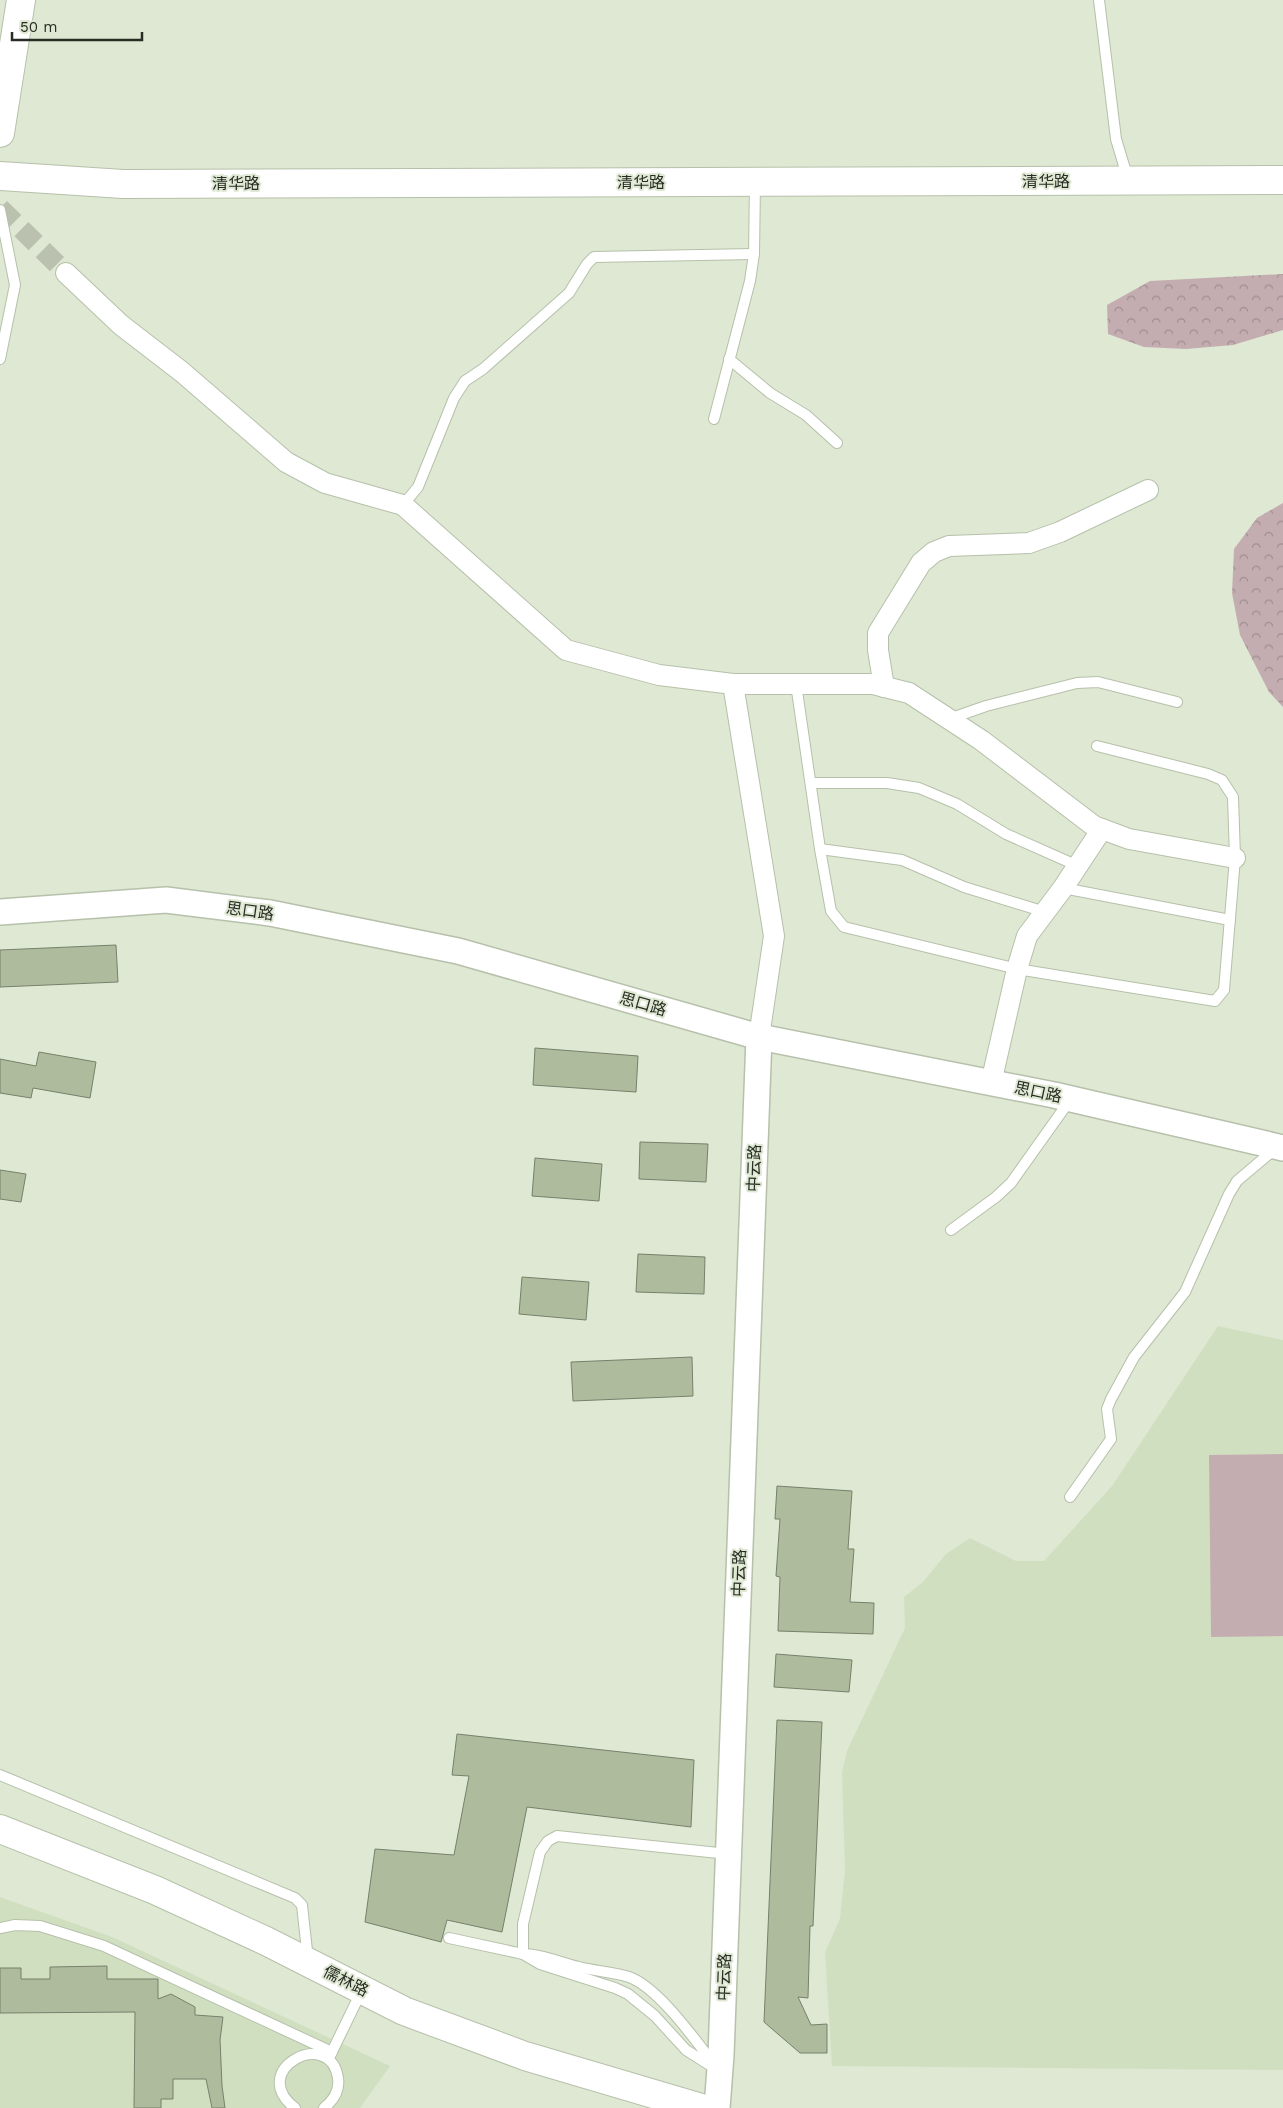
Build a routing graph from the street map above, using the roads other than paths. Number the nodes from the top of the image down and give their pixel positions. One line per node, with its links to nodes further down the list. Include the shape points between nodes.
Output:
1 (21, 0): 3 (main road)
2 (1100, 0): 6 (lane, via 1116,139)
3 (0, 133)
4 (0, 176): 7 (main road, 清华路, via 123,184)
5 (1283, 180): 6 (main road, 清华路)
6 (1129, 181): 7 (main road, 清华路)
7 (755, 182): 9 (lane)
8 (0, 210): 11 (lane, via 15,285)
9 (754, 254): 12 (lane); 16 (lane, via 594,257 569,293 465,381 454,398 418,487)
10 (66, 273): 16 (street, via 121,325 182,372 286,462 325,483)
11 (0, 359)
12 (729, 359): 13 (lane); 14 (lane, via 770,393 806,415)
13 (714, 419)
14 (837, 443)
15 (1148, 490): 19 (street, via 1060,532 1029,543 949,546 934,552 921,563 878,633)
16 (403, 505): 17 (street, via 566,650 659,675)
17 (733, 684): 18 (street); 33 (street, via 774,936)
18 (796, 684): 19 (street, via 873,684); 23 (lane)
19 (884, 687): 21 (street, via 909,694)
20 (1177, 702): 21 (lane, via 1098,682 1077,683)
21 (948, 719): 24 (street)
22 (1097, 746): 26 (lane, via 1222,780 1232,797)
23 (811, 783): 25 (lane); 27 (lane, via 887,783 919,788 957,804 1006,834)
24 (1102, 829): 26 (street, via 1129,839); 27 (street)
25 (820, 849): 30 (lane, via 902,860 964,887); 32 (lane, via 832,911 844,926)
26 (1235, 858): 31 (lane)
27 (1078, 866): 28 (street)
28 (1063, 888): 30 (street); 31 (lane)
29 (0, 912): 33 (street, 思口路, via 166,900 270,913 458,951)
30 (1045, 912): 32 (street, via 1027,936)
31 (1230, 920): 32 (lane, via 1224,990 1215,1001)
32 (1017, 970): 34 (street)
33 (759, 1037): 34 (street, 思口路); 41 (street, 中云路)
34 (991, 1083): 35 (street, 思口路)
35 (1070, 1099): 36 (street, 思口路); 37 (lane, via 1010,1183)
36 (1280, 1147): 38 (lane, via 1237,1181 1228,1194 1185,1292 1134,1357 1111,1399 1107,1409 1111,1439)
37 (951, 1230)
38 (1070, 1498)
39 (0, 1775): 45 (lane, via 295,1898 302,1905)
40 (0, 1829): 45 (main road, 儒林路, via 154,1890)
41 (728, 1854): 44 (lane, via 557,1836 548,1841 536,1863 522,1924); 48 (street, 中云路)
42 (0, 1928): 47 (lane, via 40,1926 104,1946)
43 (449, 1938): 44 (lane)
44 (523, 1954): 48 (lane, via 540,1964 628,1994 655,2016 686,2050); 48 (lane, via 628,1977 642,1983 683,2022)
45 (309, 1963): 46 (main road, 儒林路)
46 (362, 1990): 47 (lane); 51 (main road, 儒林路, via 404,2010 525,2056 646,2096)
47 (330, 2056): 49 (lane, via 300,2056 285,2067 280,2086); 50 (lane, via 338,2086 331,2103)
48 (720, 2072): 52 (street, 中云路)
49 (288, 2106)
50 (324, 2108)
51 (701, 2108)
52 (717, 2108)

